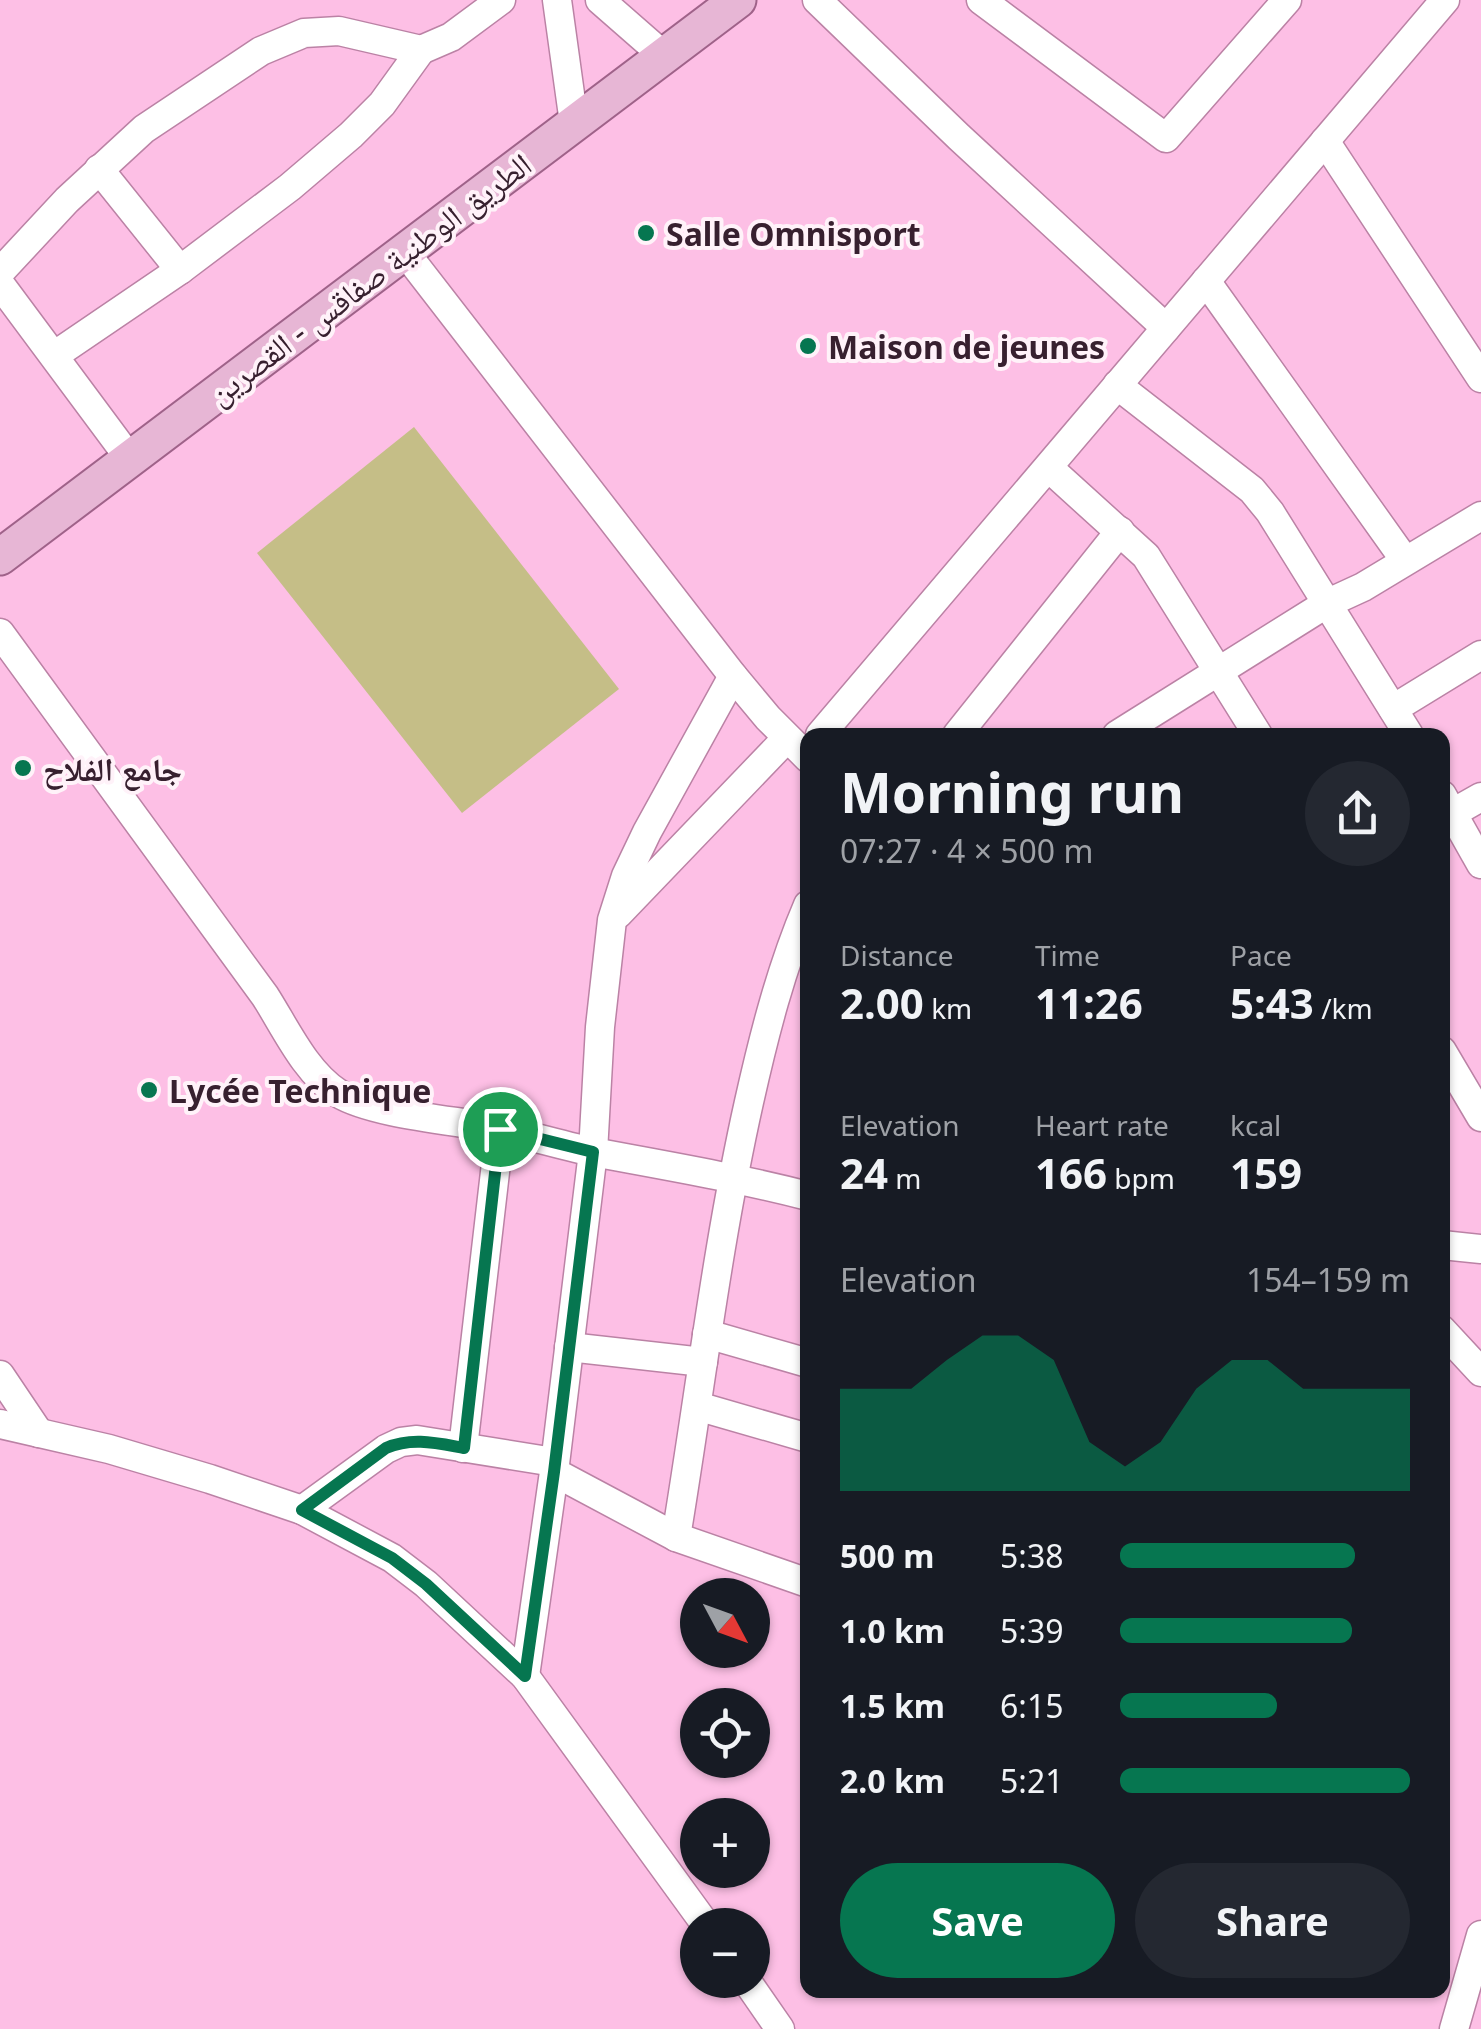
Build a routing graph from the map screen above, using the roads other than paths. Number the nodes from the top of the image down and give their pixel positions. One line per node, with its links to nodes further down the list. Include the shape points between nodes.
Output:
1 (501, 0): 9 (street)
2 (558, 0): 11 (street)
3 (600, 0): 10 (street)
4 (738, 0): 10 (main road, الطريق الوطنية صفاقس - القصرين)
5 (817, 0): 19 (street)
6 (981, 0): 7 (street, via 1166,138)
7 (1287, 0)
8 (1445, 0): 12 (street)
9 (421, 50): 13 (street, via 339,31 304,34 214,80); 15 (street, via 352,135)
10 (664, 56): 11 (main road, الطريق الوطنية صفاقس - القصرين)
11 (574, 123): 14 (main road, الطريق الوطنية صفاقس - القصرين)
12 (1325, 141): 17 (street); 21 (street)
13 (99, 169): 15 (street); 16 (street)
14 (404, 251): 23 (main road, الطريق الوطنية صفاقس - القصرين); 33 (street)
15 (180, 270): 20 (street)
16 (0, 272)
17 (1206, 281): 19 (street); 28 (street)
18 (0, 284): 20 (street)
19 (1166, 328): 22 (street)
20 (54, 355): 23 (street)
21 (1481, 378)
22 (1117, 386): 24 (street); 29 (street, via 1252,490)
23 (130, 459): 27 (main road, الطريق الوطنية صفاقس - القصرين)
24 (1049, 468): 26 (street); 35 (street)
25 (1481, 516): 28 (street)
26 (1120, 532): 32 (street, via 1146,556); 36 (street)
27 (0, 557)
28 (1404, 559): 29 (street)
29 (1326, 604): 32 (street); 34 (street)
30 (0, 634): 50 (street, via 318,1075 356,1101)
31 (1481, 655): 34 (street)
32 (1219, 671): 37 (street); 38 (street)
33 (734, 676): 40 (street); 46 (street, via 647,832)
34 (1392, 708): 39 (street)
35 (822, 728)
36 (963, 728)
37 (1128, 728)
38 (1254, 728)
39 (1405, 728)
40 (800, 742)
41 (800, 751): 46 (street)
42 (1481, 797): 43 (street)
43 (1450, 808)
44 (1450, 818): 45 (street)
45 (1481, 864)
46 (612, 920): 51 (street)
47 (800, 923): 52 (street)
48 (1450, 1065): 49 (street)
49 (1481, 1118)
50 (500, 1129): 51 (street); 66 (street)
51 (593, 1152): 52 (street); 57 (street)
52 (732, 1177): 53 (street); 58 (street)
53 (800, 1194)
54 (1450, 1245): 55 (street)
55 (1481, 1249)
56 (1450, 1339): 60 (street)
57 (569, 1347): 58 (street); 67 (street)
58 (705, 1348): 59 (street); 62 (street)
59 (800, 1361)
60 (1481, 1372)
61 (0, 1375): 64 (street)
62 (697, 1406): 65 (street); 69 (street)
63 (0, 1424): 64 (street)
64 (39, 1432): 68 (street)
65 (800, 1436)
66 (464, 1448): 67 (street); 68 (street, via 401,1442)
67 (554, 1467): 69 (street); 71 (street)
68 (302, 1510): 71 (street, via 392,1558)
69 (676, 1537): 70 (street)
70 (800, 1580)
71 (525, 1676): 72 (street)
72 (694, 1908)
73 (1481, 1935): 76 (street)
74 (758, 1998): 75 (street)
75 (780, 2029)
76 (1454, 2029)

